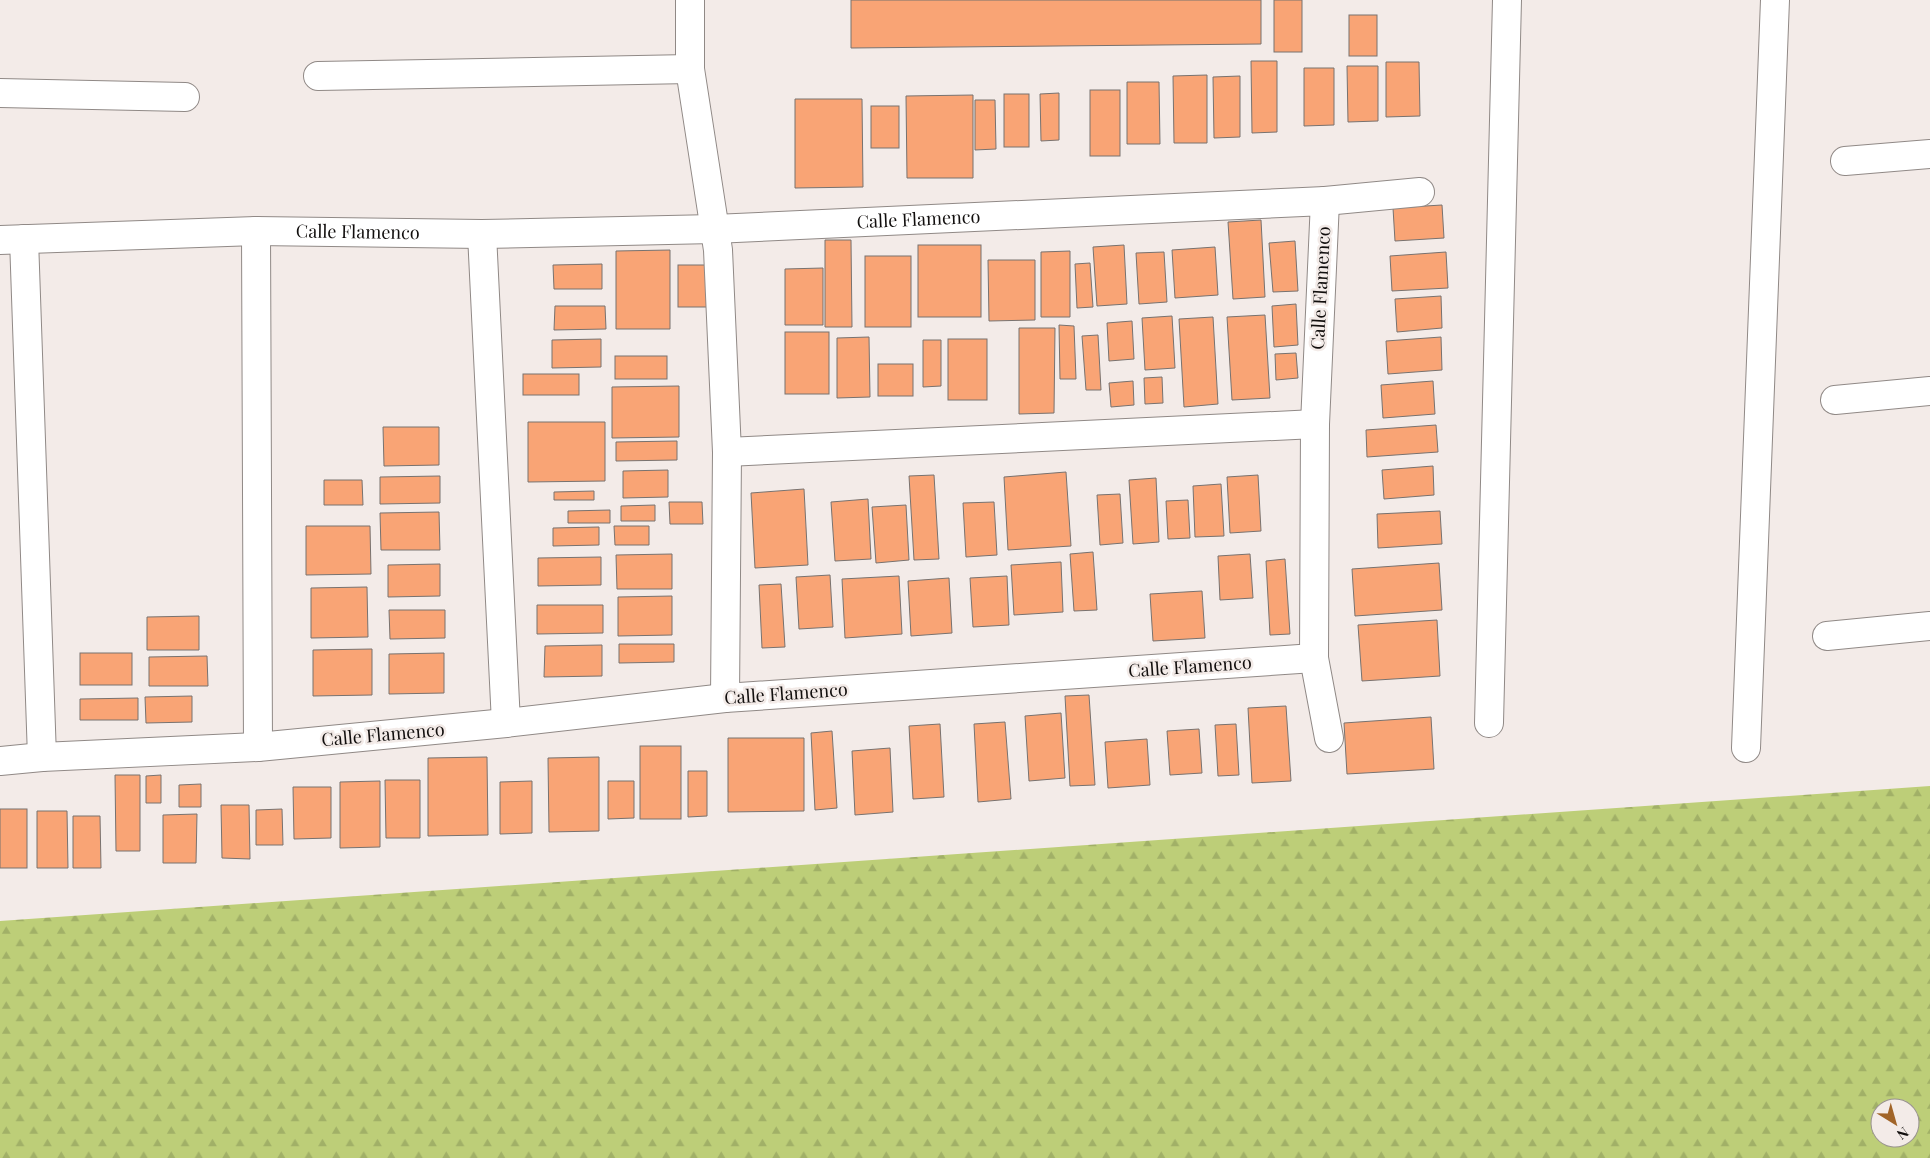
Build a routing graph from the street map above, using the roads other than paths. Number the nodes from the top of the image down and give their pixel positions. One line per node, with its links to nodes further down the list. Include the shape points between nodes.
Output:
1 (690, 0): 4 (street)
2 (1507, 0): 25 (street)
3 (1775, 0): 28 (street)
4 (690, 69): 5 (street); 12 (street)
5 (318, 76)
6 (0, 93): 7 (street)
7 (185, 97)
8 (1930, 154): 9 (street)
9 (1845, 161)
10 (1420, 192): 11 (street)
11 (1325, 201): 12 (street, Calle Flamenco); 18 (street, Calle Flamenco)
12 (714, 228): 14 (street, Calle Flamenco); 19 (street)
13 (256, 230): 14 (street, Calle Flamenco); 15 (street, Calle Flamenco); 27 (street)
14 (482, 234): 24 (street)
15 (12, 239): 29 (street)
16 (1930, 391): 17 (street)
17 (1835, 400)
18 (1315, 424): 19 (street); 22 (street, Calle Flamenco)
19 (727, 452): 23 (street)
20 (1930, 626): 21 (street)
21 (1827, 636)
22 (1314, 658): 23 (street, Calle Flamenco); 26 (street)
23 (725, 698): 24 (street, Calle Flamenco)
24 (506, 723): 27 (street, Calle Flamenco)
25 (1489, 723)
26 (1329, 738)
27 (258, 747): 29 (street, Calle Flamenco)
28 (1746, 748)
29 (42, 757): 30 (street, Calle Flamenco)
30 (0, 761)

